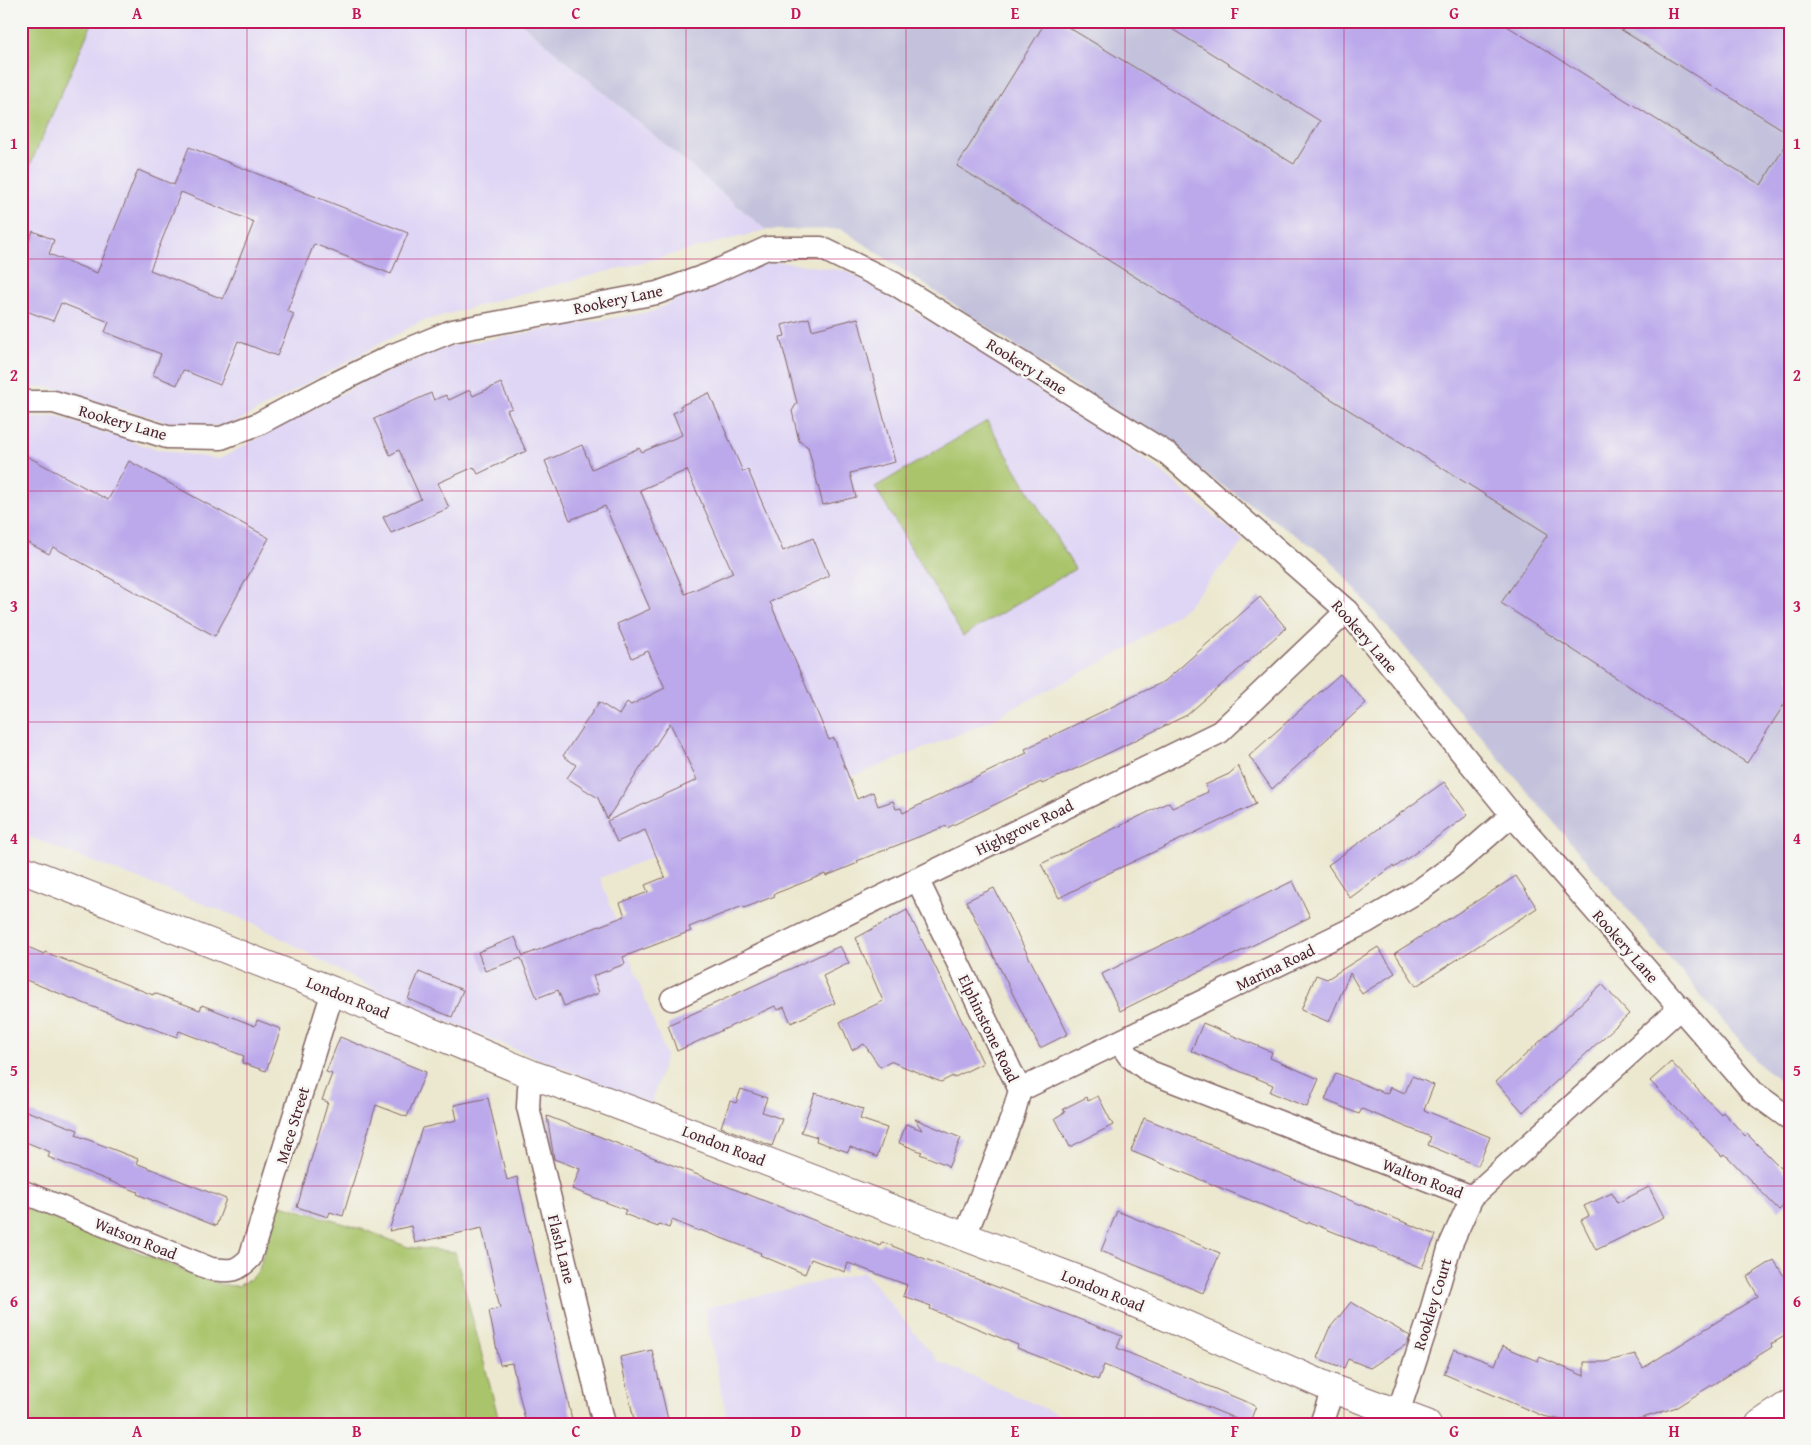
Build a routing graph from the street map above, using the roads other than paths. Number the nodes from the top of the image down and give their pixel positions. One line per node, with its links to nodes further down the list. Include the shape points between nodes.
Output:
1 (21, 402): 2 (street, Rookery Lane, via 54,402 166,437 222,438 258,424 375,364 452,331 657,294 767,248 821,248 894,284 1168,454)
2 (1347, 611): 3 (street, Rookery Lane); 5 (street, Highgrove Road, via 1220,732)
3 (1512, 815): 8 (street, Rookery Lane); 9 (street, Marina Road, via 1420,890 1366,922)
4 (21, 869): 6 (main road, London Road)
5 (917, 879): 7 (street, Highgrove Road); 11 (street, Elphinstone Road)
6 (333, 991): 10 (main road, London Road); 16 (street, Mace Street)
7 (672, 999)
8 (1681, 1008): 12 (street, Rookery Lane, via 1753,1092); 14 (street, Walton Road)
9 (1120, 1043): 11 (street, Marina Road); 14 (street, Walton Road, via 1129,1056 1150,1072)
10 (533, 1075): 15 (main road, London Road); 20 (street, Flash Lane, via 528,1107)
11 (1020, 1090): 15 (street, Elphinstone Road)
12 (1790, 1119)
13 (21, 1191): 16 (street, Watson Road, via 211,1269 240,1269)
14 (1472, 1197): 19 (street, Rookley Court, via 1450,1246)
15 (965, 1236): 17 (main road, London Road, via 1098,1287)
16 (250, 1258)
17 (1333, 1389): 19 (main road, London Road); 21 (street)
18 (1790, 1404): 23 (main road)
19 (1398, 1413): 22 (main road, London Road)
20 (604, 1424)
21 (1321, 1424)
22 (1427, 1424)
23 (1760, 1424)

